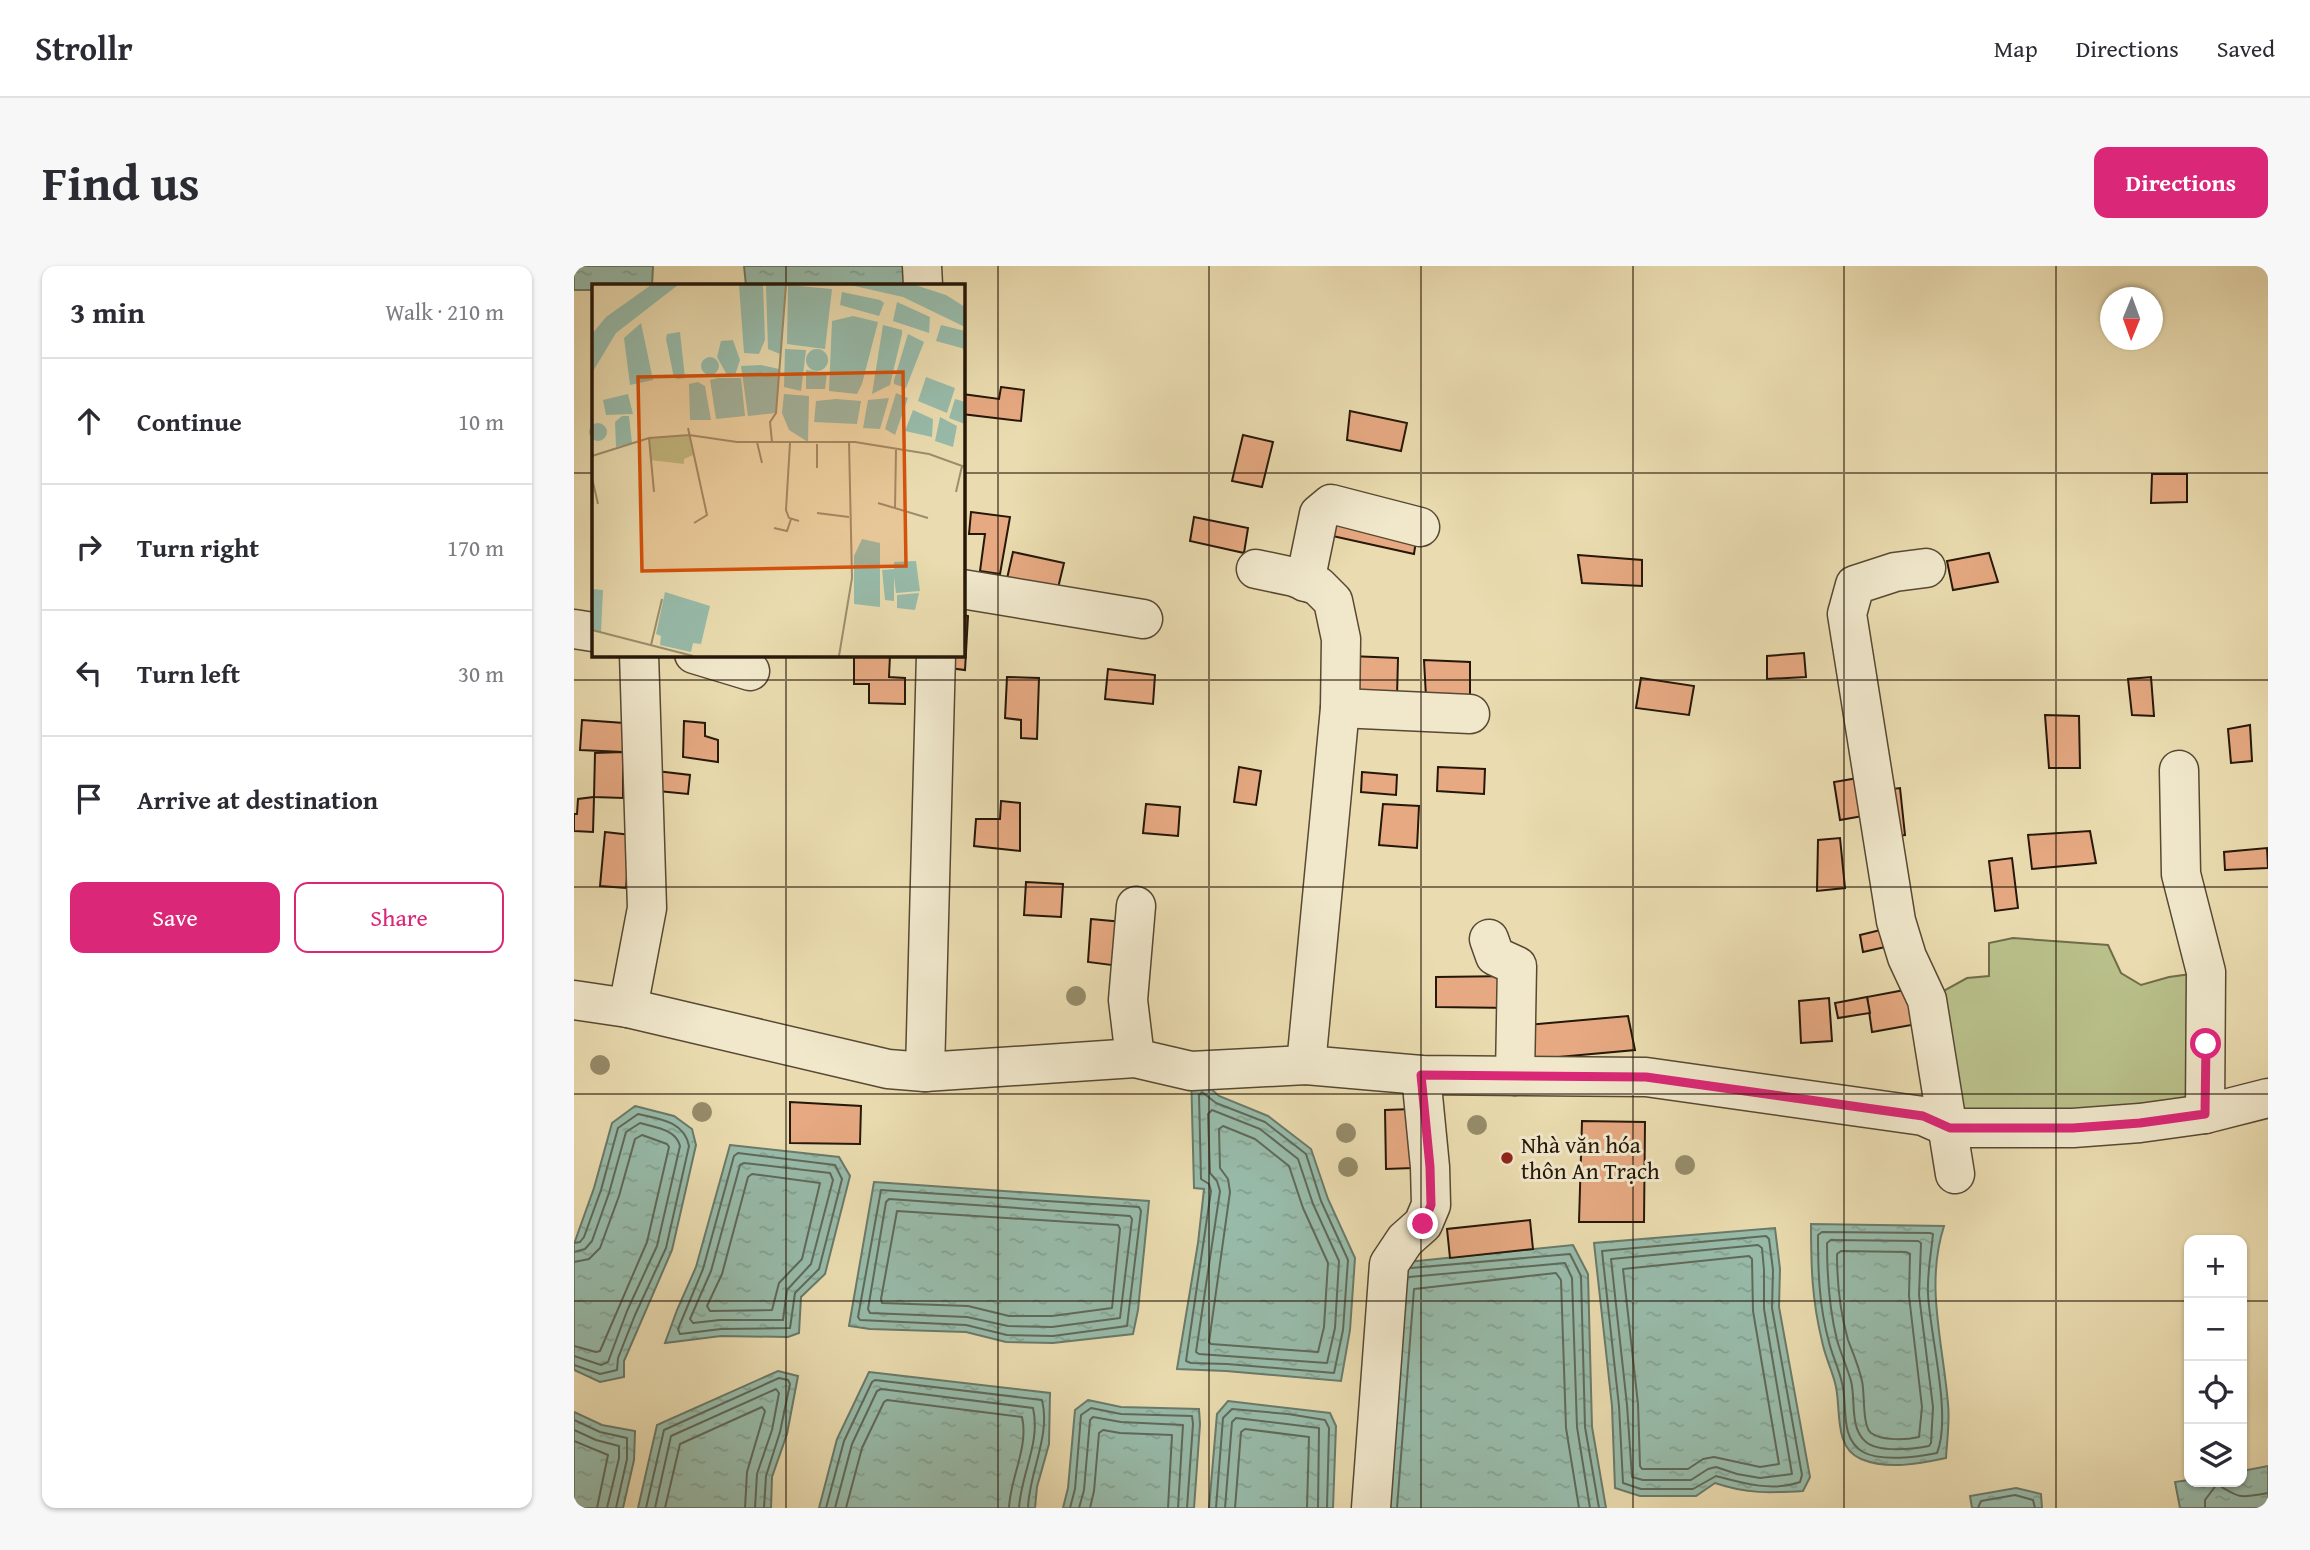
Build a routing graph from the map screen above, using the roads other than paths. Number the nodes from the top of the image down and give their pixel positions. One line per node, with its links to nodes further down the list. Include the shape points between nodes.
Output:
1 (922, 266): 2 (street)
2 (923, 284)
3 (1420, 527): 6 (street, via 1332,504 1320,514)
4 (1926, 568): 29 (street, via 1855,585 1847,614 1896,921 1927,1000)
5 (1256, 569): 6 (street)
6 (1305, 582): 15 (street, via 1318,586 1333,601 1341,639)
7 (964, 589): 8 (street)
8 (1143, 619)
9 (574, 629): 10 (street)
10 (592, 632)
11 (639, 656): 21 (street, via 647,908)
12 (701, 656): 14 (street)
13 (936, 656): 24 (street)
14 (750, 671)
15 (1340, 709): 16 (street); 23 (street)
16 (1469, 714)
17 (2179, 770): 28 (street, via 2181,874 2206,972)
18 (1136, 906): 22 (street, via 1128,1000)
19 (1489, 939): 26 (street, via 1494,956 1517,966)
20 (574, 1000): 21 (street)
21 (628, 1008): 24 (street, via 888,1069)
22 (1136, 1058): 23 (street, via 1191,1071); 24 (street)
23 (1306, 1065): 25 (street)
24 (925, 1072)
25 (1421, 1075): 26 (street); 31 (street, via 1431,1205 1423,1224 1389,1264)
26 (1515, 1076): 29 (street, via 1646,1077 1923,1116)
27 (2268, 1098): 28 (street)
28 (2205, 1114): 29 (street, via 2073,1128)
29 (1947, 1126): 30 (street)
30 (1955, 1174)
31 (1371, 1508)

